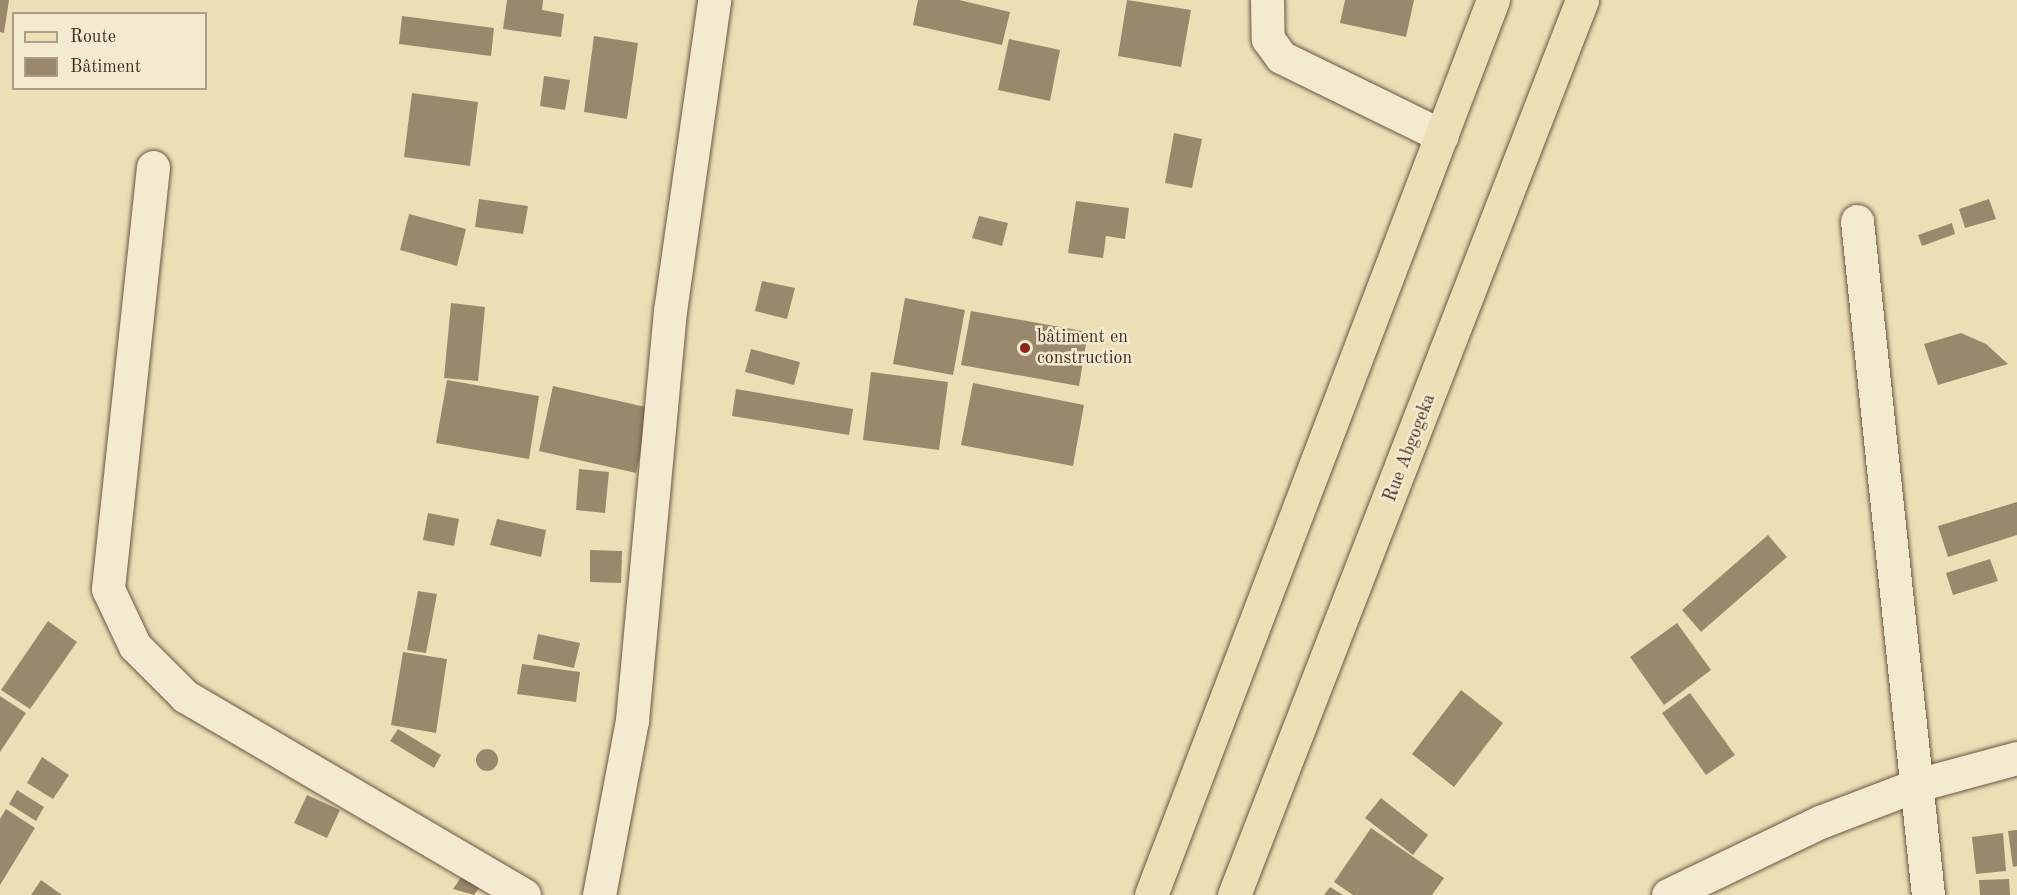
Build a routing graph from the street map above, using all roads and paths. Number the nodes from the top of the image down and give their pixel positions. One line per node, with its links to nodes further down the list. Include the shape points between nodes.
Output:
1 (714, 0): 11 (street, via 669,322 632,720)
2 (1267, 0): 5 (street, via 1268,39 1281,57)
3 (1493, 0): 5 (main road)
4 (1582, 0): 13 (main road, Rue Abgogeka)
5 (1442, 136): 12 (main road)
6 (153, 167): 10 (street, via 108,589 135,646 185,696)
7 (1857, 221): 9 (street)
8 (2017, 758): 9 (street)
9 (1917, 785): 14 (street, via 1726,863); 15 (street)
10 (524, 895)
11 (599, 895)
12 (1151, 895)
13 (1234, 895)
14 (1668, 895)
15 (1928, 895)

